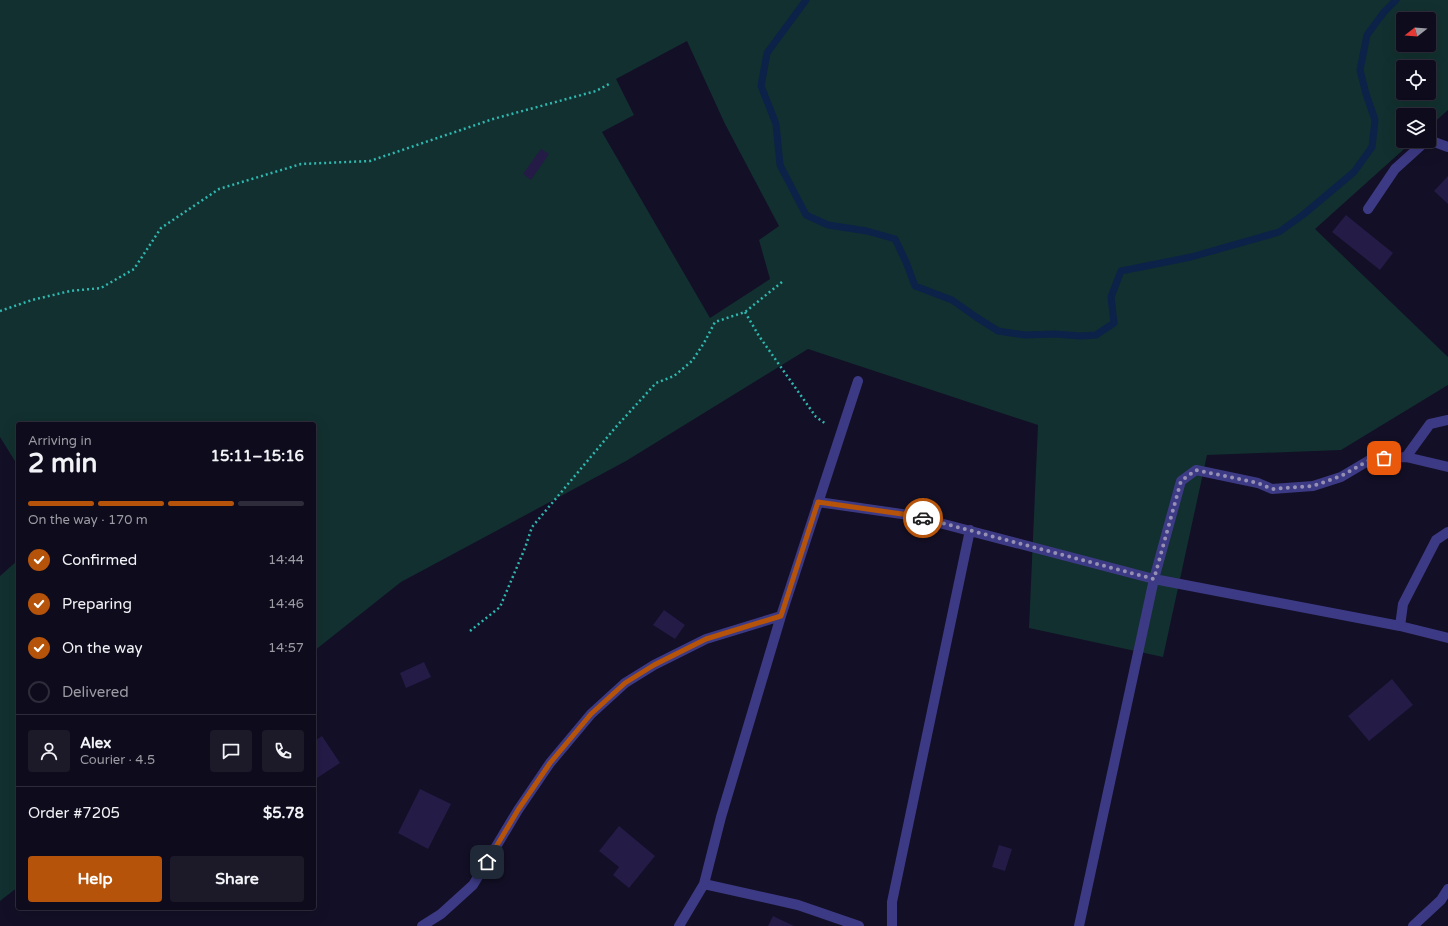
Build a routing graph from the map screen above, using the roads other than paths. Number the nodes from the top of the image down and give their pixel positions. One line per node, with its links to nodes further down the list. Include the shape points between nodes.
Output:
1 (1436, 143): 2 (street)
2 (1448, 147)
3 (1418, 148): 4 (street, via 1395,168)
4 (1368, 209)
5 (858, 381): 9 (street)
6 (1448, 420): 7 (street, via 1430,424)
7 (1406, 457): 8 (street); 12 (street, via 1373,458 1341,476 1313,486 1272,489 1258,483 1196,470 1181,481)
8 (1448, 467)
9 (818, 502): 10 (street, via 909,515); 13 (street)
10 (970, 530): 12 (street); 21 (street, via 892,902)
11 (1448, 532): 14 (street, via 1436,540 1403,604)
12 (1154, 579): 14 (street); 22 (street)
13 (781, 616): 16 (street, via 721,816); 18 (street, via 706,639 625,683 591,714 550,763 473,885 441,914)
14 (1400, 626): 15 (street)
15 (1448, 638)
16 (704, 884): 19 (street); 20 (street, via 798,905)
17 (1448, 889): 23 (street, via 1441,900)
18 (422, 926)
19 (679, 926)
20 (859, 926)
21 (892, 926)
22 (1081, 926)
23 (1413, 926)

